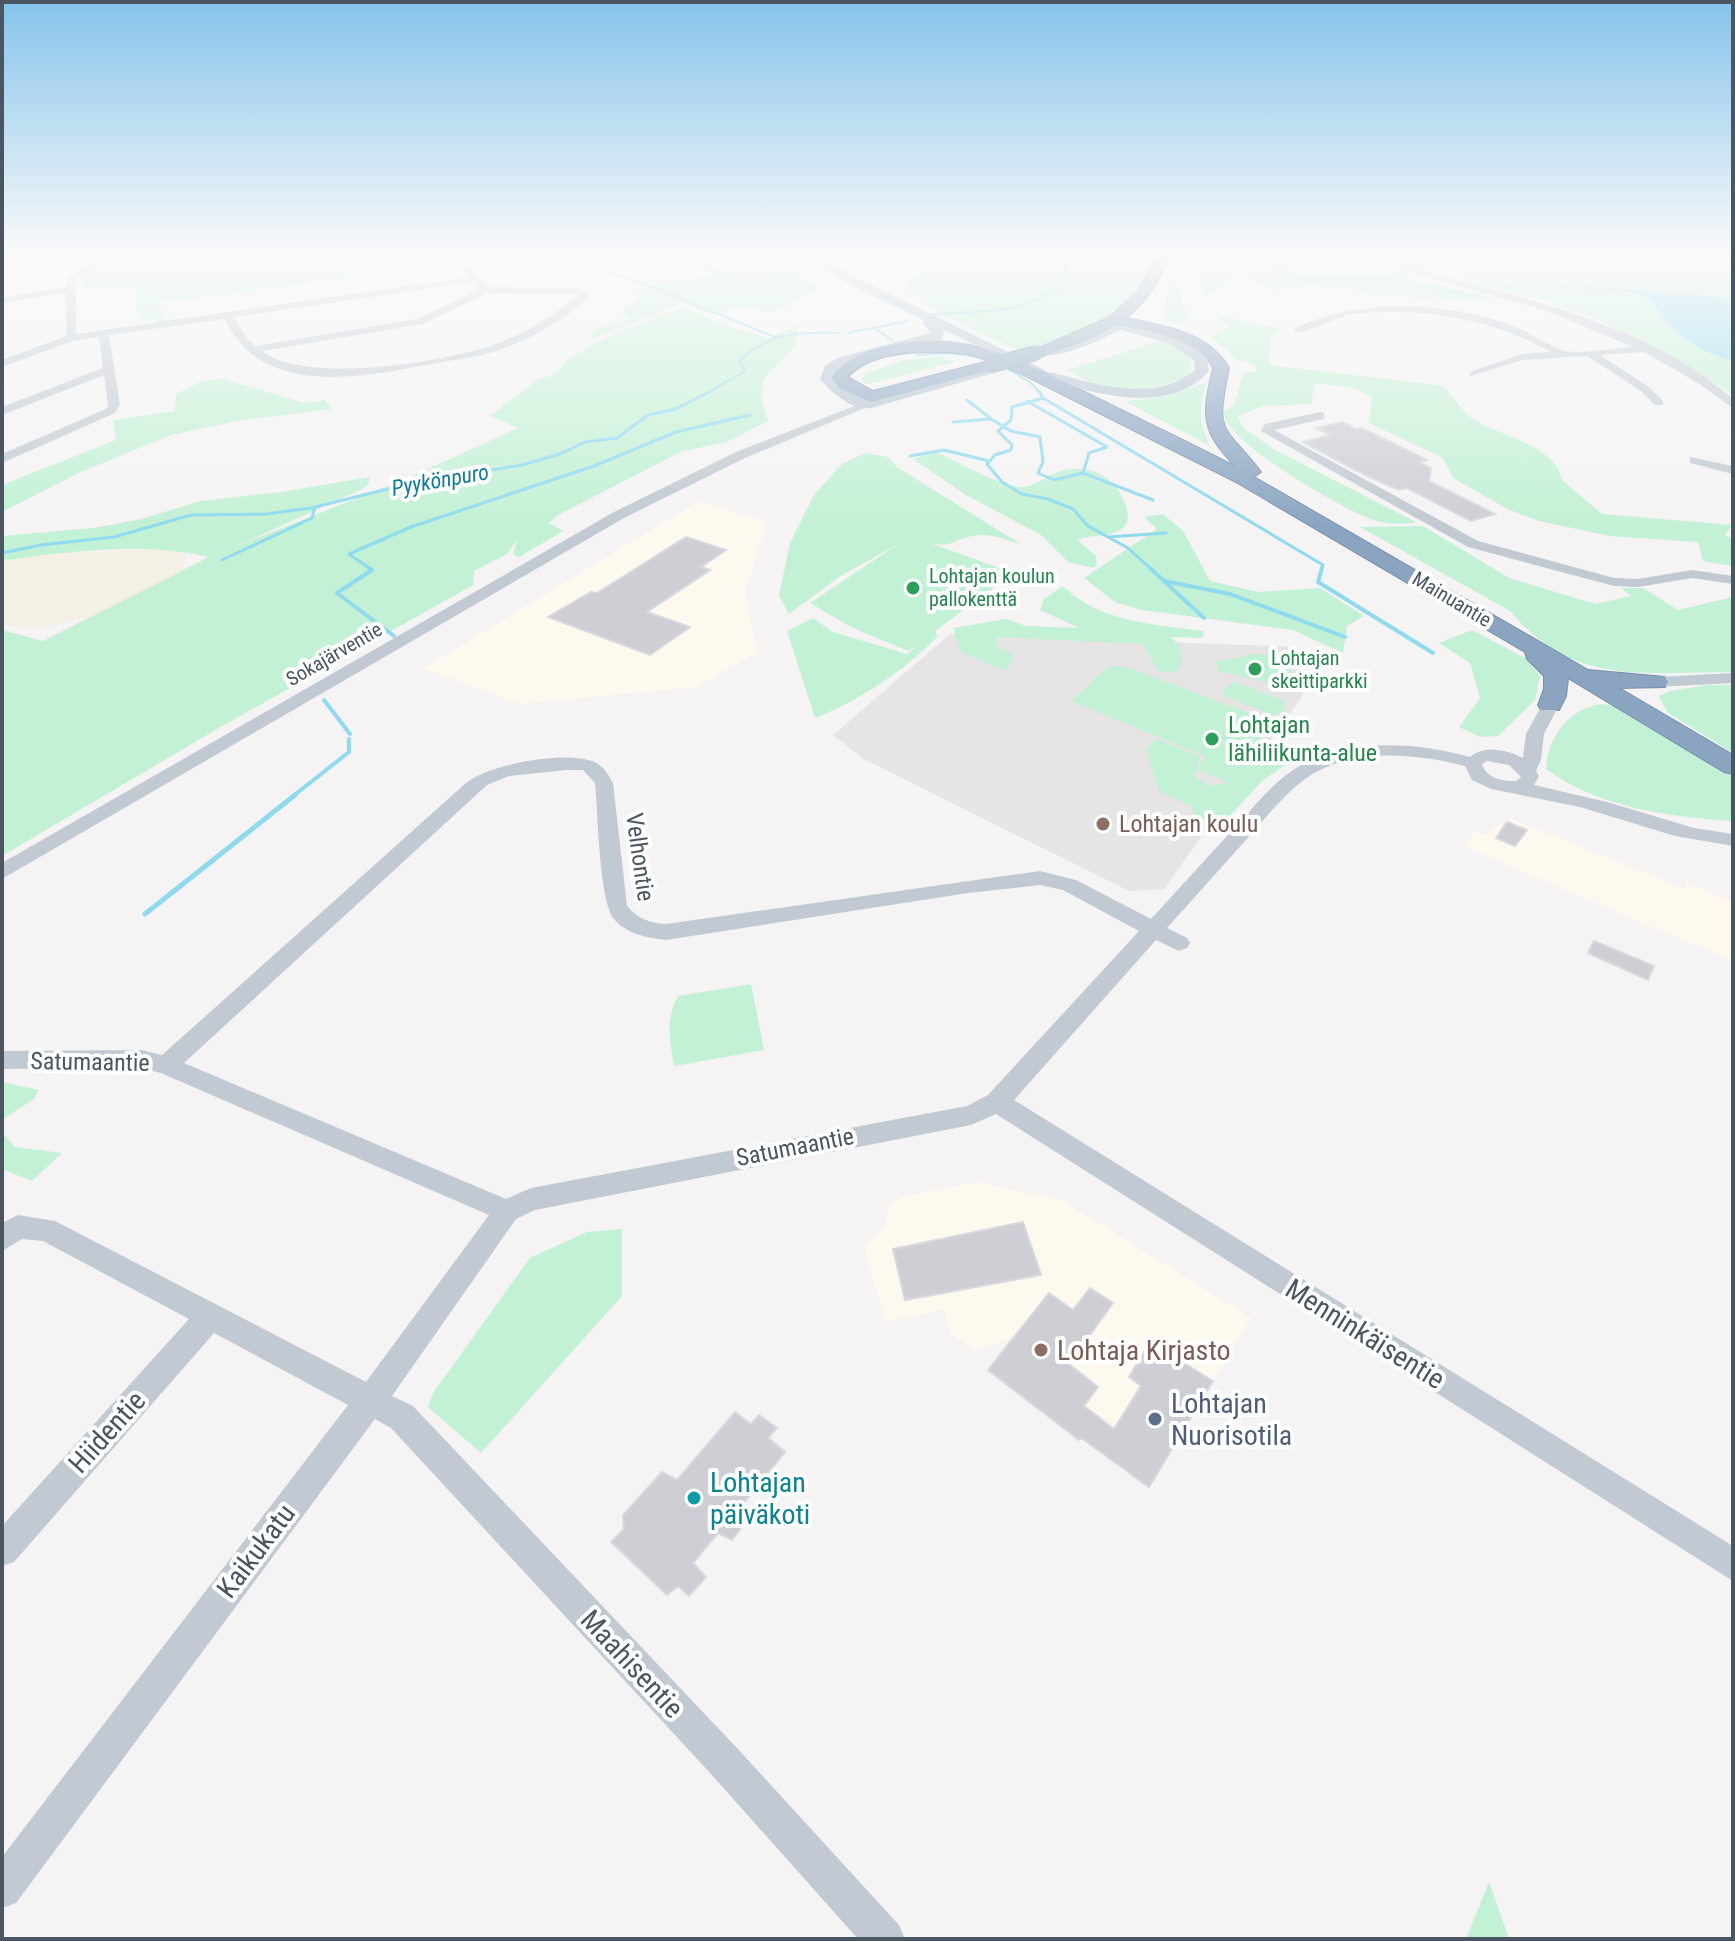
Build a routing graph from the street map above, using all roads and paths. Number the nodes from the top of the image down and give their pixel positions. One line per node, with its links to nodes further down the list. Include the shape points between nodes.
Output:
1 (54, 345): 19 (street)
2 (105, 345): 21 (street)
3 (249, 345): 15 (street)
4 (282, 345): 15 (street)
5 (504, 345): 15 (street, via 337,375 270,359)
6 (906, 345): 24 (main road, via 830,369 827,379 832,387)
7 (975, 345): 20 (main road, Mainuantie)
8 (985, 345): 23 (main road, Mainuantie)
9 (1064, 345): 24 (highway, Sokajärventie, bridge)
10 (1185, 345): 23 (main road, via 1201,358 1202,371 1183,385 1141,393)
11 (1197, 345): 33 (highway, via 1209,350 1221,368 1212,413 1218,434)
12 (1547, 345): 18 (street)
13 (1637, 345): 16 (street)
14 (1671, 347): 16 (street)
15 (255, 349)
16 (1646, 349): 17 (street); 26 (street)
17 (1588, 352): 18 (street); 25 (street)
18 (1563, 354): 22 (street, via 1513,359)
19 (2, 364)
20 (1022, 367): 24 (highway, via 950,347 909,349 844,370 840,377 845,385); 29 (highway, Mainuantie)
21 (107, 370): 27 (street); 30 (street, via 111,411)
22 (1474, 374)
23 (1050, 376): 29 (main road, Mainuantie)
24 (868, 401): 48 (street, Sokajärventie, via 733,451)
25 (1659, 403)
26 (1733, 405)
27 (2, 411)
28 (1320, 416): 34 (street, via 1267,431 1473,544 1614,582 1683,575)
29 (1168, 438): 33 (highway, Mainuantie)
30 (2, 459)
31 (1694, 460): 32 (street)
32 (1733, 470)
33 (1272, 493): 35 (highway, Mainuantie)
34 (1733, 580)
35 (1498, 626): 36 (highway, Mainuantie); 40 (highway, via 1557,675 1559,686)
36 (1573, 670): 38 (highway, via 1604,680); 39 (highway, Mainuantie)
37 (1733, 678): 38 (street)
38 (1656, 682): 42 (highway, via 1646,692 1650,706)
39 (1618, 697): 40 (highway, via 1590,693); 42 (highway, Mainuantie)
40 (1550, 705): 41 (street)
41 (1535, 734): 43 (street); 46 (street)
42 (1687, 739): 45 (highway, Mainuantie)
43 (1496, 755): 44 (street); 46 (street, via 1516,761)
44 (1473, 763): 46 (street, via 1474,771 1502,787); 49 (street, Satumaantie, via 1430,753 1375,753 1310,768 1283,788)
45 (1733, 766)
46 (1526, 778): 47 (street, via 1549,796 1661,827)
47 (1733, 840)
48 (2, 872)
49 (1152, 930): 50 (street, Velhontie); 52 (street, Velhontie, via 1069,885 1040,878 649,931 622,917 617,907 604,783 598,773 587,765 501,773 473,787); 53 (street, Satumaantie)
50 (1179, 943)
51 (2, 1060): 52 (street, Satumaantie, via 141,1059)
52 (166, 1065): 54 (street, Satumaantie)
53 (997, 1102): 54 (street, Satumaantie, via 971,1115 531,1199); 59 (street, Menninkäisentie)
54 (507, 1211): 57 (street, Kaikukatu)
55 (10, 1233): 56 (street, Maahisentie, via 46,1229)
56 (212, 1314): 57 (street, Maahisentie); 58 (street, Hiidentie)
57 (370, 1400): 60 (street, Kaikukatu); 61 (street, Maahisentie, via 402,1417)
58 (2, 1550)
59 (1733, 1565)
60 (2, 1889)
61 (885, 1939)

